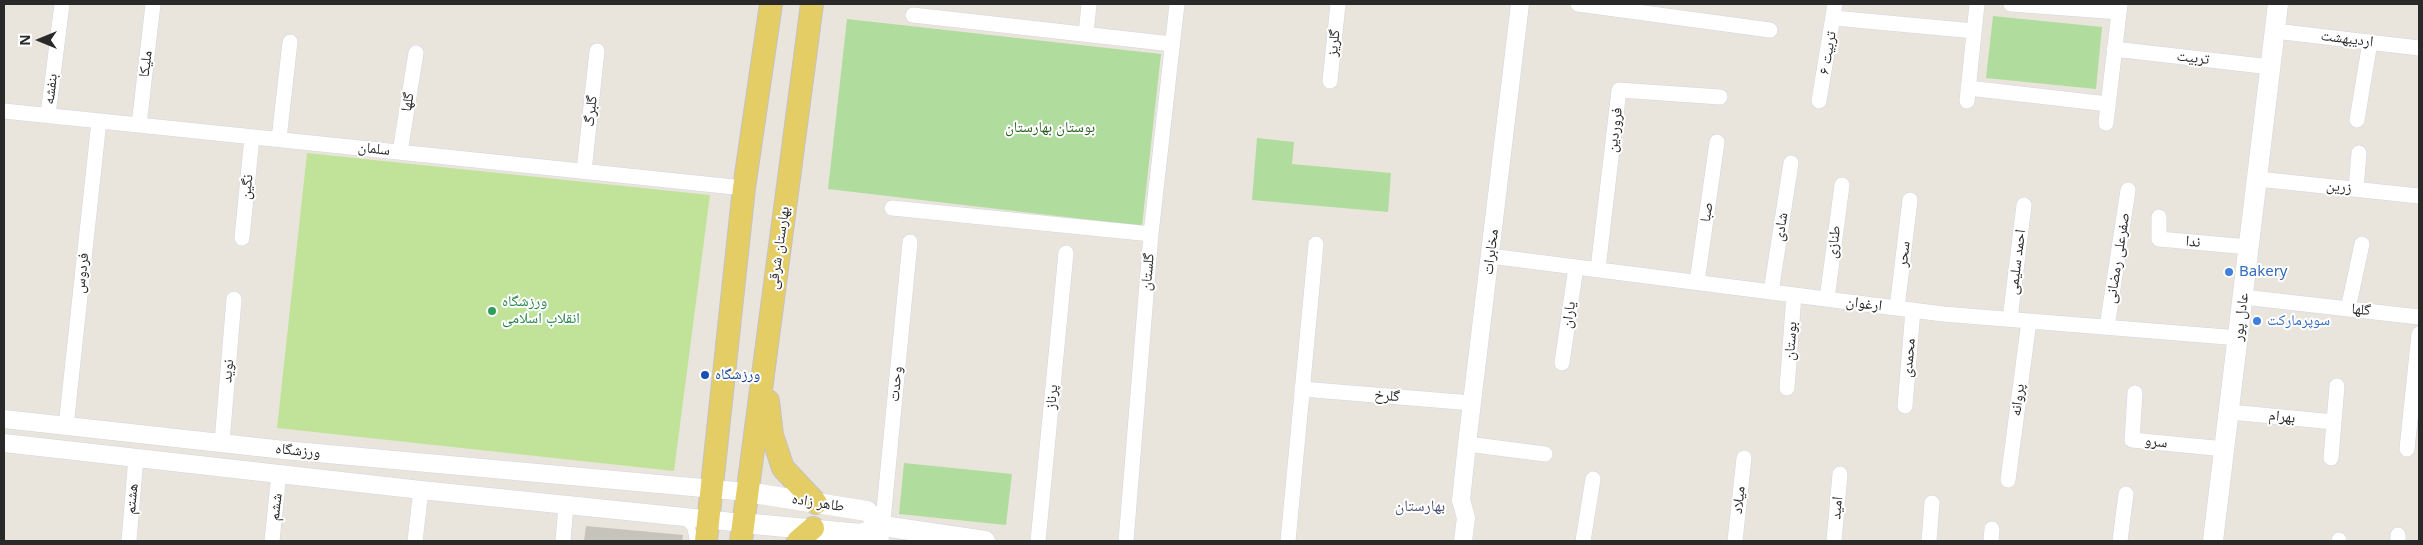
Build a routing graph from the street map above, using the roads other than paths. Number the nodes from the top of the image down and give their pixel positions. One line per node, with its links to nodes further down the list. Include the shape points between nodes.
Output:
1 (62, 4): 33 (street, بنفشه)
2 (153, 4): 37 (street, ملیکا)
3 (770, 4): 47 (main road)
4 (812, 4): 80 (main road, بهارستان شرقی)
5 (1089, 4): 19 (street)
6 (1177, 4): 22 (street, گلستان)
7 (1338, 4): 28 (street, گلریز)
8 (1520, 4): 62 (street, مخابرات)
9 (1578, 4): 16 (street)
10 (1977, 4): 17 (street)
11 (2011, 4): 13 (street)
12 (2278, 4): 18 (main road, عادل پور)
13 (2120, 8): 24 (street)
14 (1834, 11): 17 (street); 30 (street, تربیت ۶)
15 (913, 15): 19 (street)
16 (1770, 30)
17 (1974, 31): 31 (street, via 1967,94)
18 (2275, 31): 21 (street, اردیبهشت); 27 (main road, عادل پور)
19 (1086, 34): 22 (street)
20 (290, 42): 39 (street)
21 (2370, 42): 23 (street, اردیبهشت); 34 (street)
22 (1172, 44): 55 (street, گلستان)
23 (2419, 48)
24 (2114, 49): 27 (street, تربیت); 31 (street)
25 (598, 51): 44 (street, گلبرگ)
26 (416, 53): 41 (street, گلها)
27 (2271, 67): 45 (main road, عادل پور)
28 (1330, 81)
29 (1720, 97): 64 (street, فروردین, via 1619,90)
30 (1819, 101)
31 (2108, 104): 36 (street)
32 (4, 111): 33 (street, سلمان)
33 (48, 115): 35 (street, سلمان)
34 (2357, 120)
35 (99, 121): 37 (street, سلمان); 91 (street, فردوس)
36 (2106, 122)
37 (139, 125): 38 (street, سلمان)
38 (252, 136): 39 (street, سلمان); 56 (street, نگین)
39 (279, 139): 41 (street, سلمان)
40 (1717, 142): 65 (street, صبا)
41 (400, 152): 44 (street, سلمان)
42 (2359, 153): 48 (street)
43 (1791, 163): 66 (street, شادی)
44 (584, 171): 47 (street, سلمان)
45 (2258, 179): 48 (street, زرین); 60 (main road, عادل پور)
46 (1842, 186): 70 (street, طنازی)
47 (744, 188): 105 (main road)
48 (2356, 189): 50 (street, زرین)
49 (2128, 190): 77 (street, صفرعلی رمضانی)
50 (2419, 196)
51 (1910, 200): 71 (street, سحر)
52 (2024, 205): 75 (street, احمد سلیمی)
53 (892, 208): 55 (street)
54 (2159, 217): 60 (street, ندا, via 2159,239)
55 (1151, 234): 125 (street, گلستان)
56 (242, 238)
57 (910, 242): 116 (street, وحدت)
58 (1316, 244): 84 (street)
59 (2362, 244): 72 (street)
60 (2250, 247): 68 (main road, عادل پور)
61 (1066, 253): 124 (street, پرناز)
62 (1490, 256): 63 (street, ارغوان); 86 (street, مخابرات)
63 (1576, 267): 64 (street, ارغوان); 81 (street, یاران)
64 (1598, 270): 65 (street, ارغوان)
65 (1698, 282): 66 (street, ارغوان)
66 (1771, 292): 67 (street, ارغوان)
67 (1794, 294): 70 (street, ارغوان); 83 (street, بوستان)
68 (2244, 297): 72 (street, گلها); 79 (main road, عادل پور)
69 (234, 299): 93 (street, نوید)
70 (1827, 299): 71 (street, ارغوان)
71 (1897, 308): 73 (street, ارغوان)
72 (2348, 309): 74 (street, گلها)
73 (1913, 310): 75 (street, ارغوان); 87 (street, محمدی)
74 (2419, 317)
75 (2010, 319): 76 (street, ارغوان)
76 (2028, 321): 77 (street, ارغوان); 104 (street, پروانه)
77 (2107, 327): 79 (street, ارغوان)
78 (2419, 334): 96 (street)
79 (2239, 338): 88 (main road, عادل پور)
80 (764, 362): 107 (main road, بهارستان شرقی); 110 (main road, via 772,435 783,468)
81 (1562, 363)
82 (2336, 386): 90 (street)
83 (1787, 388)
84 (1302, 389): 86 (street, گلرخ); 126 (street)
85 (2135, 393): 95 (street, سرو, via 2132,440)
86 (1472, 403): 94 (street, مخابرات)
87 (1905, 406)
88 (2230, 412): 90 (street, بهرام); 95 (main road, عادل پور)
89 (4, 419): 91 (street, ورزشگاه)
90 (2334, 422): 100 (street)
91 (66, 426): 93 (street, ورزشگاه)
92 (4, 442): 98 (street, ورزشگاه)
93 (222, 442): 105 (street, ورزشگاه)
94 (1467, 444): 97 (street); 109 (street, مخابرات)
95 (2225, 449): 134 (main road, عادل پور)
96 (2407, 450)
97 (1545, 454)
98 (136, 457): 101 (street, ورزشگاه); 118 (street, هشتم)
99 (1744, 458): 130 (street, میلاد)
100 (2331, 458)
101 (279, 473): 106 (street, ورزشگاه); 119 (street, ششم)
102 (1840, 474): 131 (street, امید)
103 (1593, 479): 129 (street)
104 (2008, 480)
105 (712, 488): 107 (street, ورزشگاه); 114 (main road)
106 (420, 490): 112 (street, ورزشگاه); 120 (street)
107 (747, 492): 110 (main road, طاهر زاده); 115 (main road)
108 (2126, 494): 133 (street)
109 (1462, 500): 127 (street, مخابرات, via 1454,516); 128 (street, مخابرات, via 1466,518)
110 (816, 502): 116 (main road, طاهر زاده, via 867,511)
111 (1932, 502): 132 (street)
112 (566, 505): 113 (street, ورزشگاه); 121 (street)
113 (670, 515): 114 (street, ورزشگاه); 122 (lane, via 691,527)
114 (707, 530): 115 (street, ورزشگاه)
115 (742, 532): 117 (main road, طاهر زاده)
116 (882, 534): 117 (main road, طاهر زاده); 123 (main road, طاهر زاده)
117 (806, 535)
118 (128, 541)
119 (272, 541)
120 (415, 541)
121 (562, 541)
122 (694, 541)
123 (985, 541)
124 (1038, 541)
125 (1126, 541)
126 (1288, 541)
127 (1451, 541)
128 (1463, 541)
129 (1583, 541)
130 (1735, 541)
131 (1834, 541)
132 (1929, 541)
133 (2120, 541)
134 (2213, 541)

